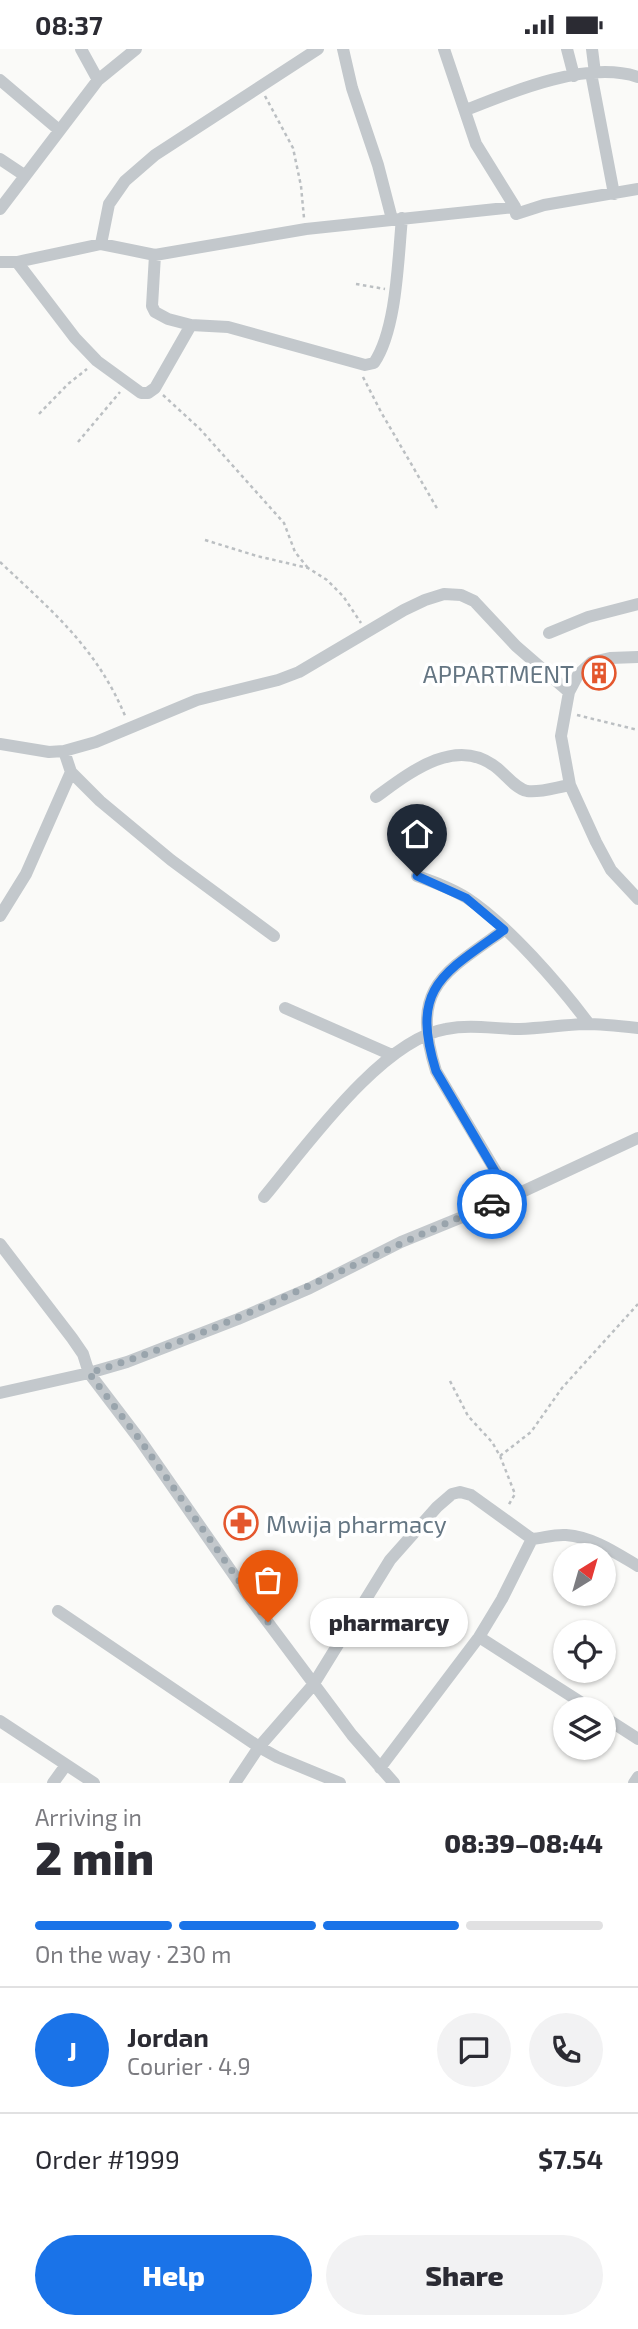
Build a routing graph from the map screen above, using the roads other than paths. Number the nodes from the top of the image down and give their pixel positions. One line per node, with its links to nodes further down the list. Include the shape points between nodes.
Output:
1 (81, 49): 13 (street)
2 (135, 49): 13 (street)
3 (318, 49): 8 (street)
4 (343, 49): 22 (street)
5 (444, 49): 14 (street)
6 (567, 49): 10 (street)
7 (592, 49): 9 (street)
8 (297, 55): 23 (street, via 125,181 109,204)
9 (593, 73): 10 (street); 11 (street); 19 (street)
10 (575, 76): 14 (street, via 522,87)
11 (638, 77)
12 (0, 79): 15 (street)
13 (98, 80): 15 (street)
14 (466, 110): 20 (street, via 476,144)
15 (60, 130): 17 (street)
16 (0, 159): 17 (street)
17 (24, 175): 21 (street)
18 (638, 189): 19 (street)
19 (614, 194): 20 (street, via 516,214)
20 (515, 207): 22 (street)
21 (0, 209)
22 (397, 218): 24 (street); 27 (street, via 395,291 374,363 357,364 228,327)
23 (101, 244): 24 (street); 26 (street)
24 (155, 255): 27 (street, via 155,312)
25 (0, 262): 26 (street)
26 (17, 262): 27 (street, via 75,338 97,361 141,393 155,388)
27 (191, 325)
28 (638, 604): 29 (street)
29 (550, 633)
30 (638, 657): 31 (street, via 592,662)
31 (569, 692): 33 (street, via 474,601 461,594 444,594 425,600 289,676 197,700); 35 (street, via 561,736)
32 (0, 744): 33 (street)
33 (64, 751): 34 (street)
34 (71, 772): 39 (street, via 26,874); 41 (street, via 137,834)
35 (570, 785): 36 (street, via 527,791 484,760 455,756 426,764); 38 (street, via 611,870)
36 (376, 797)
37 (417, 876): 40 (street, via 466,898)
38 (638, 899)
39 (0, 916)
40 (504, 930): 43 (street); 45 (street, via 439,983 426,1009)
41 (274, 936)
42 (285, 1008): 46 (street)
43 (589, 1024): 44 (street); 45 (street, via 464,1027)
44 (638, 1028)
45 (427, 1034): 46 (street); 48 (street, via 436,1071)
46 (392, 1055): 49 (street, via 340,1107)
47 (638, 1137): 48 (street)
48 (510, 1197): 51 (street, via 432,1228 238,1319)
49 (264, 1198)
50 (0, 1244): 51 (street, via 83,1354)
51 (89, 1373): 52 (street); 57 (street)
52 (0, 1393)
53 (532, 1539): 54 (street, via 565,1535 589,1540); 56 (street); 57 (street, via 471,1495 452,1494 390,1560)
54 (638, 1566)
55 (58, 1611): 62 (street)
56 (480, 1637): 58 (street); 64 (street)
57 (313, 1685): 62 (street); 64 (street)
58 (573, 1697)
59 (0, 1721): 63 (street)
60 (616, 1725): 61 (street)
61 (638, 1739)
62 (259, 1747): 68 (street); 69 (street)
63 (66, 1765): 66 (street); 67 (street)
64 (380, 1768): 70 (street)
65 (638, 1777): 71 (street)
66 (53, 1783)
67 (94, 1783)
68 (235, 1783)
69 (340, 1783)
70 (394, 1783)
71 (634, 1783)

